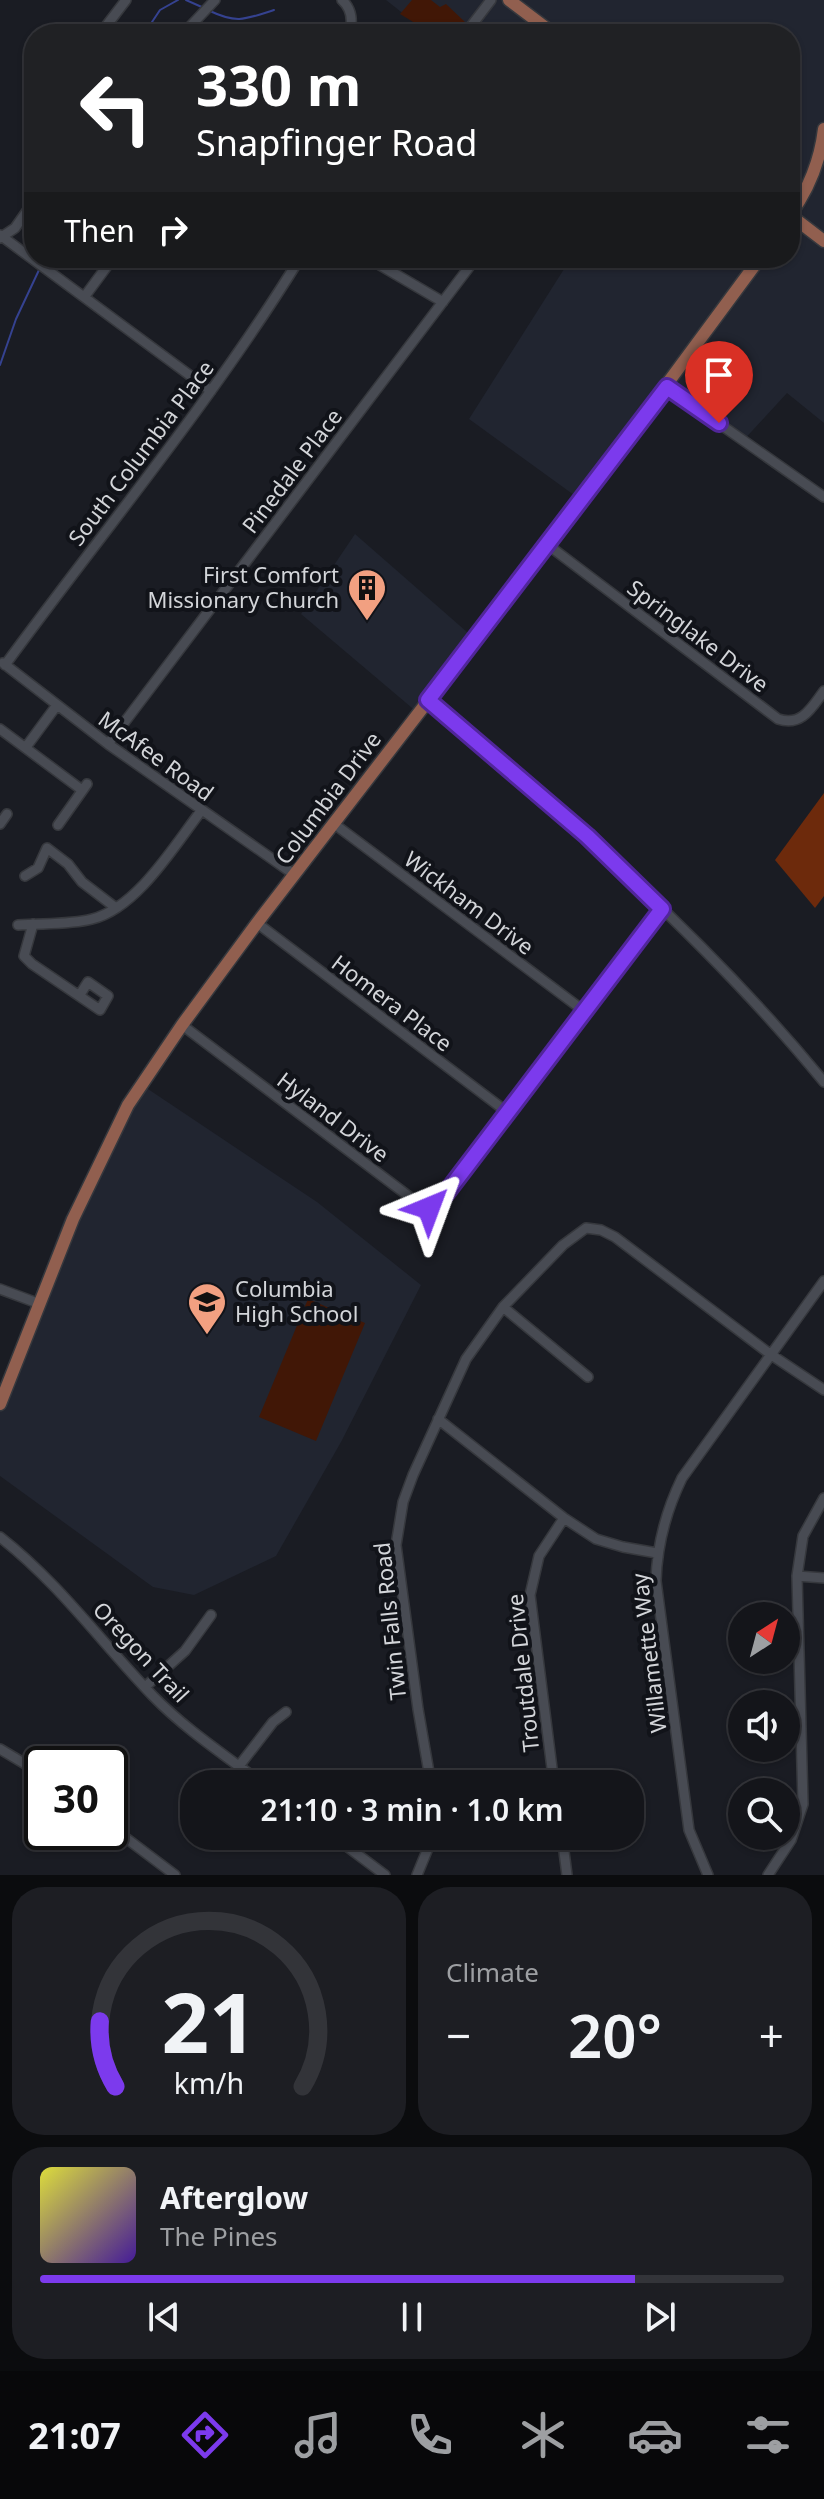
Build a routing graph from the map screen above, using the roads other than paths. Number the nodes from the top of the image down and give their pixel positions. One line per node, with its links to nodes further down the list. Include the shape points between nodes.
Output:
1 (126, 0): 6 (street)
2 (215, 0): 7 (street)
3 (342, 0): 8 (street)
4 (491, 0): 9 (street)
5 (509, 0): 10 (main road)
6 (108, 24)
7 (192, 24)
8 (352, 24)
9 (473, 24)
10 (541, 24)
11 (824, 129): 12 (main road, via 822,148)
12 (800, 201)
13 (24, 215): 15 (street)
14 (800, 223): 16 (main road)
15 (1, 236): 17 (street)
16 (824, 241)
17 (24, 252)
18 (46, 268): 24 (street)
19 (106, 268): 24 (street)
20 (294, 268): 27 (street, South Columbia Place)
21 (385, 268): 25 (street)
22 (468, 268): 25 (street, Pinedale Place)
23 (753, 268): 26 (main road, Columbia Drive)
24 (85, 296): 27 (street)
25 (443, 302): 35 (street, Pinedale Place)
26 (667, 387): 28 (street); 29 (main road, Columbia Drive)
27 (211, 391): 30 (street, South Columbia Place)
28 (824, 497)
29 (548, 545): 31 (street, Springlake Drive, via 778,719 804,717); 32 (main road, Columbia Drive)
30 (2, 663): 33 (street, McAfee Road)
31 (824, 691)
32 (428, 700): 39 (main road, Columbia Drive); 45 (street, via 587,836)
33 (57, 705): 35 (street, McAfee Road); 36 (street)
34 (0, 729): 36 (street)
35 (108, 744): 37 (street, McAfee Road)
36 (26, 747): 41 (street, via 85,787)
37 (201, 811): 42 (street, McAfee Road); 44 (street, via 141,888)
38 (7, 814): 40 (street)
39 (333, 823): 42 (main road, Columbia Drive); 50 (street, Wickham Drive)
40 (0, 824)
41 (58, 825)
42 (295, 875): 46 (main road, Columbia Drive)
43 (25, 876): 44 (street, via 42,863 47,848)
44 (116, 908): 47 (street, via 91,920)
45 (662, 909): 50 (street, Hyland Drive); 52 (street, via 762,1008)
46 (257, 923): 51 (main road, Columbia Drive); 53 (street, Homera Place)
47 (33, 924): 48 (street); 49 (street, via 24,956)
48 (18, 925)
49 (79, 996)
50 (584, 1011): 53 (street, Hyland Drive)
51 (182, 1025): 53 (street, Hyland Drive, via 423,1207 436,1205); 56 (main road, Columbia Drive, via 128,1105 97,1164)
52 (824, 1082)
53 (507, 1112)
54 (824, 1281): 58 (street, Willamette Way)
55 (0, 1289): 56 (street)
56 (40, 1304): 61 (main road, Columbia Drive)
57 (503, 1307): 58 (street, Twin Falls Road, via 572,1237 586,1228 601,1230); 59 (street); 62 (street, Twin Falls Road, via 466,1359)
58 (770, 1354): 60 (street, Twin Falls Road); 66 (street, Willamette Way, via 682,1478)
59 (588, 1377)
60 (824, 1390)
61 (0, 1404)
62 (438, 1419): 64 (street); 76 (street, Twin Falls Road, via 403,1502 396,1545)
63 (824, 1498): 67 (street, via 803,1536)
64 (564, 1518): 66 (street, via 596,1539); 77 (street, Troutdale Drive, via 539,1556 530,1595)
65 (0, 1537): 70 (street, Oregon Trail, via 59,1589)
66 (657, 1553): 86 (street, Willamette Way, via 656,1581 689,1830)
67 (797, 1576): 68 (street); 87 (street, via 803,1804 791,1840)
68 (824, 1578)
69 (211, 1615): 70 (street, via 185,1651)
70 (145, 1687): 74 (street, Oregon Trail)
71 (286, 1712): 74 (street)
72 (0, 1749): 73 (street)
73 (24, 1763)
74 (239, 1766): 75 (street, Oregon Trail)
75 (244, 1770)
76 (429, 1770)
77 (552, 1770)
78 (128, 1840): 82 (street)
79 (352, 1850): 83 (street)
80 (427, 1850): 84 (street)
81 (564, 1850): 85 (street)
82 (175, 1875)
83 (385, 1875)
84 (417, 1875)
85 (567, 1875)
86 (708, 1875)
87 (768, 1875)

